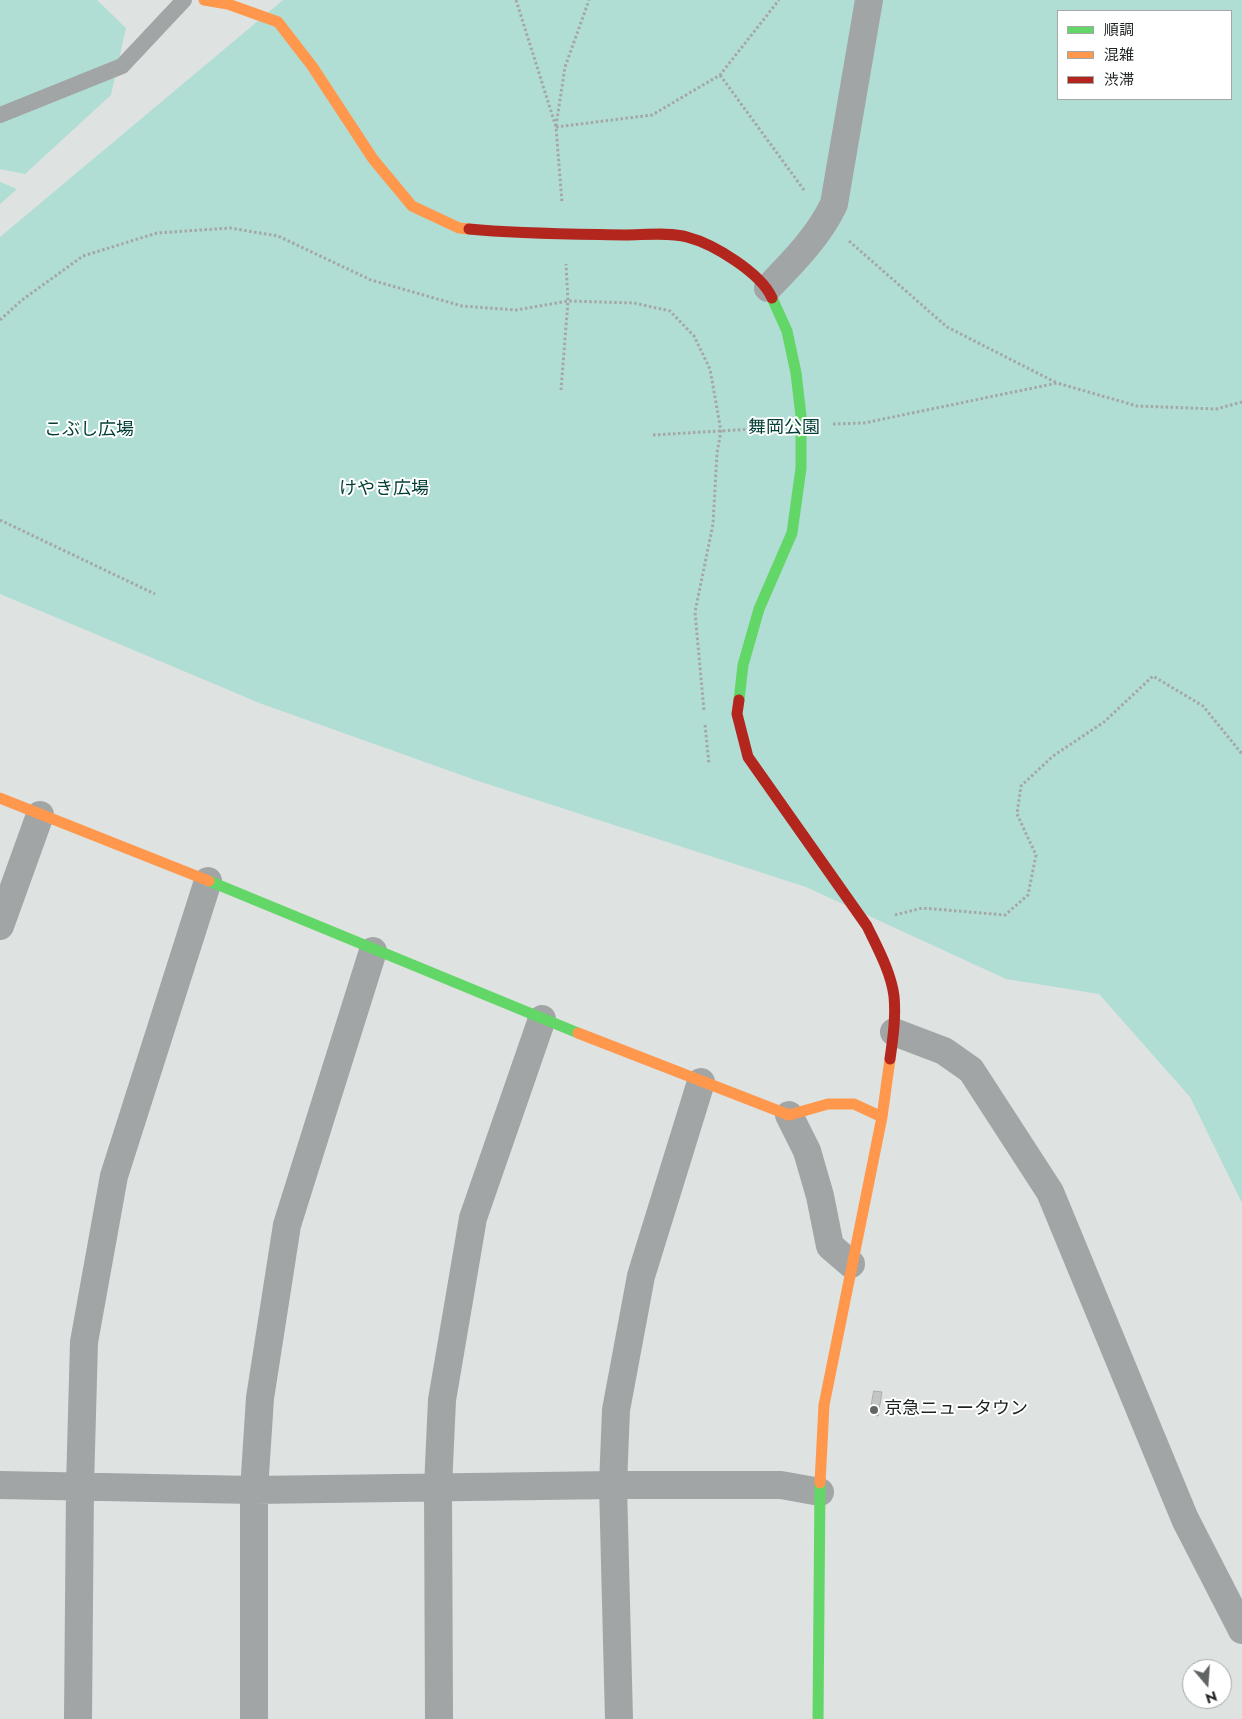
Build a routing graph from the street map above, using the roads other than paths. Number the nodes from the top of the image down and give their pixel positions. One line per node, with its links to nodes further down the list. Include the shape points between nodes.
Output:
1 (184, 0): 5 (lane, via 122,66)
2 (204, 0): 4 (street)
3 (868, 0): 6 (street, via 834,204 826,221 797,258)
4 (229, 2): 6 (street, via 278,22 312,66 373,159 412,206 459,228 507,233 686,236 737,262)
5 (0, 115)
6 (768, 288): 13 (street, via 787,331 796,373 801,416 800,468 792,533 758,609 743,665 737,714 748,757 867,926 882,957 894,995)
7 (0, 798): 8 (street)
8 (40, 815): 9 (street); 10 (street)
9 (208, 881): 11 (street); 20 (street, via 114,1176 84,1342)
10 (0, 926)
11 (374, 951): 12 (street); 22 (street, via 287,1226 260,1398)
12 (542, 1019): 14 (street); 21 (street, via 474,1218 442,1400)
13 (894, 1032): 16 (street); 24 (street, via 944,1051 971,1070 1050,1192 1185,1520)
14 (701, 1082): 15 (street); 19 (street, via 641,1276 616,1410)
15 (789, 1115): 16 (street, via 828,1104 854,1104); 17 (street, via 807,1151 830,1246)
16 (882, 1117): 17 (street)
17 (851, 1264): 23 (street, via 824,1405)
18 (0, 1485): 20 (street)
19 (613, 1485): 21 (street); 23 (street, via 781,1486); 28 (street)
20 (80, 1486): 22 (street); 25 (street)
21 (438, 1487): 22 (street); 27 (street)
22 (254, 1490): 26 (street)
23 (820, 1492): 29 (street)
24 (1242, 1630)
25 (78, 1719)
26 (254, 1719)
27 (439, 1719)
28 (619, 1719)
29 (818, 1719)

